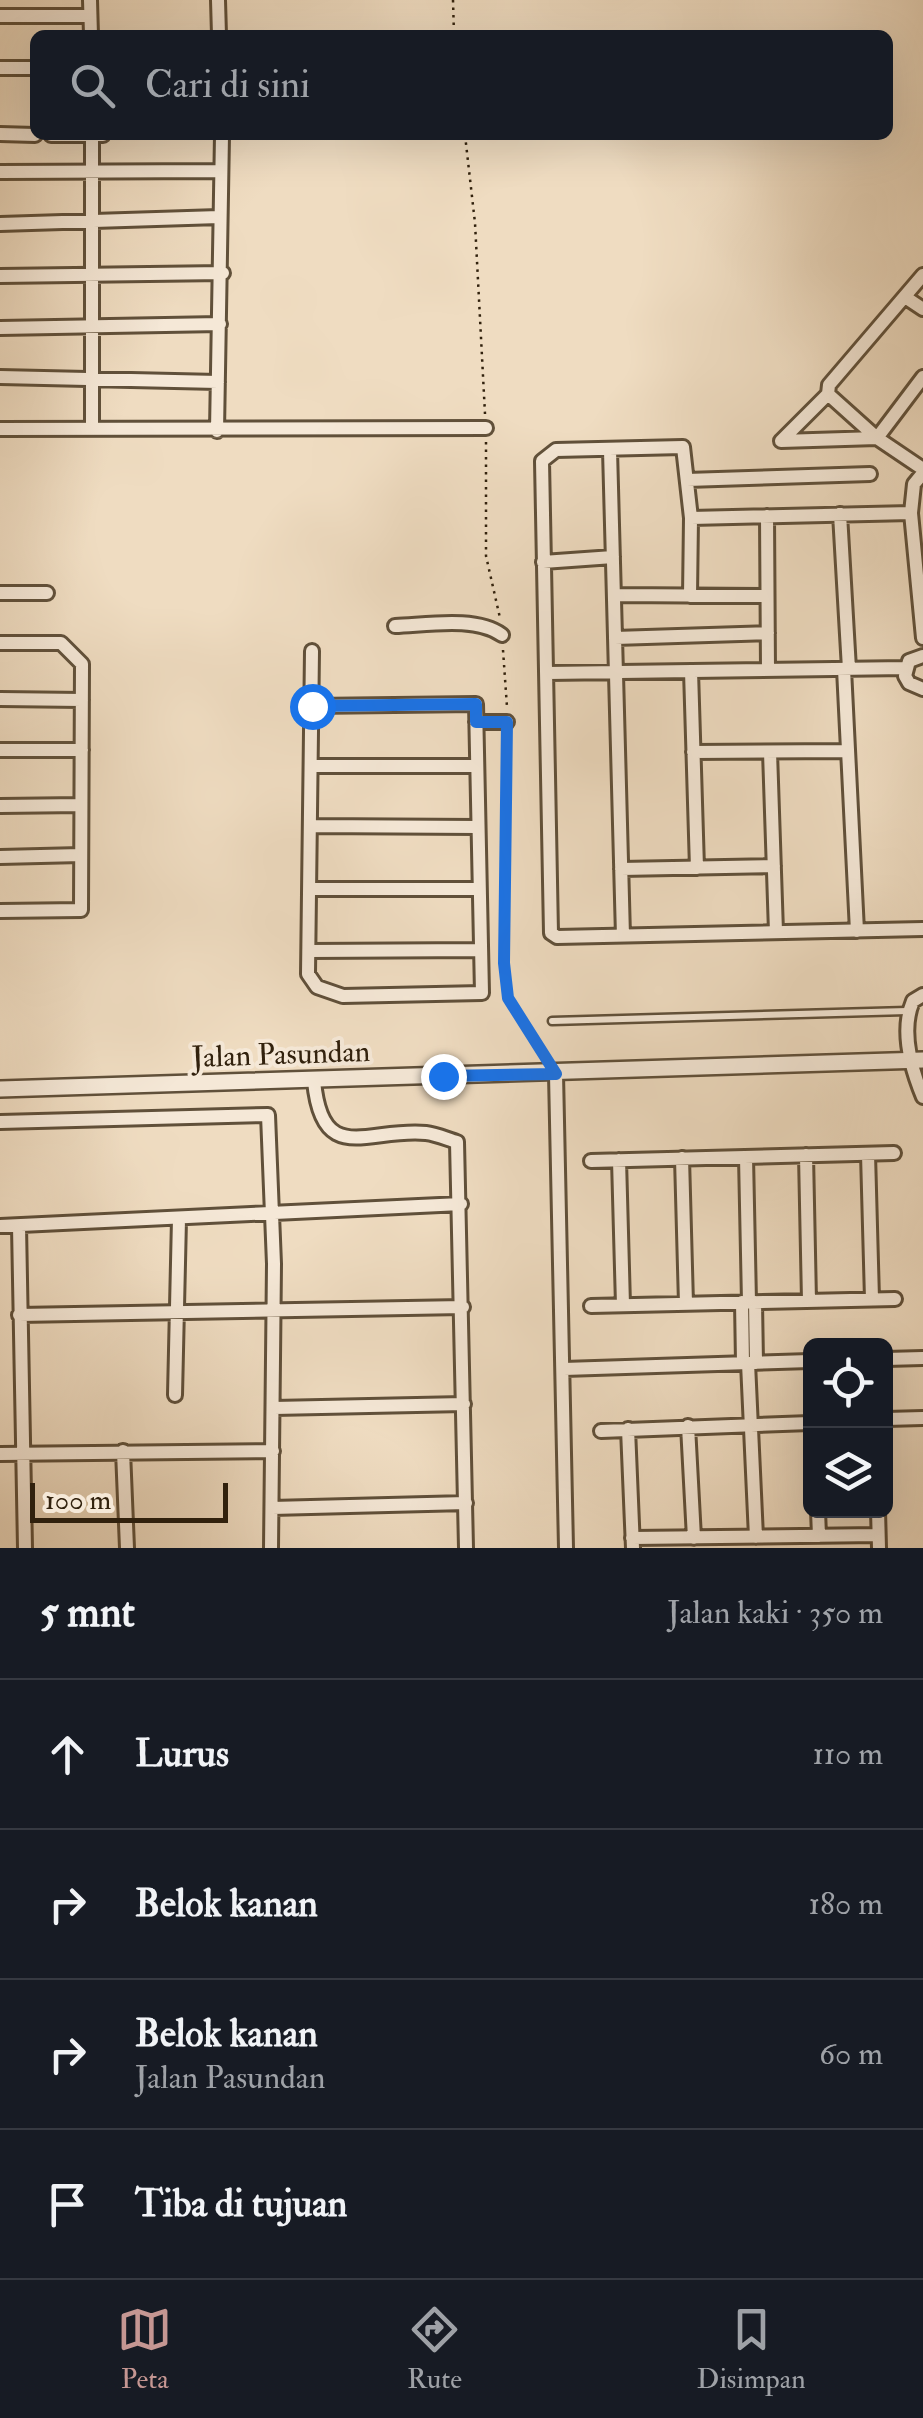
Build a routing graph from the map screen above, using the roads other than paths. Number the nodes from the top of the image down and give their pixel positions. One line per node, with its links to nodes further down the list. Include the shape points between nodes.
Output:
1 (90, 0): 4 (street)
2 (218, 0): 6 (street)
3 (0, 16): 4 (street)
4 (90, 16): 5 (street)
5 (91, 30)
6 (219, 30)
7 (0, 68): 8 (street)
8 (30, 68)
9 (0, 134): 10 (street)
10 (30, 134)
11 (92, 140): 13 (street)
12 (221, 140): 14 (street)
13 (91, 171): 14 (street); 15 (street); 18 (street)
14 (218, 171): 16 (street)
15 (0, 172)
16 (219, 217): 18 (street); 19 (street)
17 (0, 224): 18 (street)
18 (93, 224): 22 (street)
19 (222, 273): 22 (street); 25 (street)
20 (923, 275): 23 (street)
21 (0, 276): 22 (street)
22 (90, 276): 26 (street)
23 (905, 297): 24 (street); 32 (street)
24 (923, 309)
25 (220, 324): 26 (street); 31 (street)
26 (91, 326): 27 (street); 28 (street)
27 (0, 328)
28 (92, 376): 29 (street); 31 (street); 33 (street)
29 (0, 377)
30 (922, 379): 37 (street)
31 (218, 382): 36 (street)
32 (828, 394): 37 (street); 37 (street, via 780,441)
33 (92, 426): 34 (street); 36 (street)
34 (0, 428)
35 (486, 428): 36 (street)
36 (217, 431)
37 (876, 438): 39 (street)
38 (610, 450): 41 (street, via 684,447); 46 (street); 47 (street, via 556,450 543,458)
39 (923, 471): 44 (street, via 914,484)
40 (870, 474): 41 (street)
41 (687, 480): 45 (street)
42 (840, 514): 43 (street); 44 (street); 61 (street)
43 (767, 516): 45 (street); 52 (street)
44 (916, 516): 57 (street)
45 (691, 518): 51 (street)
46 (613, 558): 47 (street); 50 (street)
47 (542, 562): 66 (street)
48 (47, 593): 49 (street)
49 (0, 594)
50 (614, 595): 51 (street); 56 (street)
51 (690, 596): 52 (street)
52 (767, 596): 54 (street)
53 (395, 626): 55 (street, via 470,625)
54 (768, 632): 56 (street); 63 (street)
55 (502, 636)
56 (615, 638): 65 (street)
57 (923, 638)
58 (0, 643): 69 (street, via 62,643 82,664)
59 (312, 651): 70 (street)
60 (923, 656): 62 (street)
61 (846, 668): 62 (street); 63 (street); 77 (street)
62 (906, 668): 67 (street, via 909,683)
63 (768, 670): 64 (street)
64 (690, 671): 65 (street); 75 (street)
65 (616, 672): 66 (street); 88 (street)
66 (548, 673): 95 (street, via 549,929 557,937)
67 (923, 689)
68 (0, 699): 69 (street)
69 (82, 700): 74 (street)
70 (312, 706): 71 (street, via 476,704); 78 (street)
71 (476, 722): 72 (street); 79 (street)
72 (507, 722)
73 (0, 750): 74 (street)
74 (82, 750): 80 (street)
75 (693, 752): 76 (street); 87 (street)
76 (770, 752): 77 (street); 86 (street)
77 (848, 752): 93 (street)
78 (311, 766): 79 (street); 82 (street)
79 (477, 766): 83 (street)
80 (81, 805): 81 (street); 84 (street)
81 (0, 806)
82 (310, 826): 83 (street); 89 (street)
83 (478, 827): 90 (street)
84 (81, 855): 85 (street); 91 (street, via 81,910)
85 (0, 857)
86 (774, 866): 87 (street); 94 (street)
87 (697, 868): 88 (street)
88 (621, 870): 95 (street)
89 (310, 889): 90 (street); 97 (street)
90 (479, 890): 96 (street)
91 (0, 912)
92 (923, 929): 93 (street)
93 (857, 931): 94 (street)
94 (776, 932): 95 (street)
95 (623, 936)
96 (480, 950): 97 (street); 97 (street, via 482,993 470,996 343,996 317,988 308,974)
97 (309, 951)
98 (923, 996): 99 (street)
99 (908, 1011): 100 (lane); 101 (street)
100 (552, 1021)
101 (916, 1059): 102 (street, Jalan Pasundan); 105 (street)
102 (556, 1074): 103 (street, Jalan Pasundan); 134 (street)
103 (314, 1081): 104 (street, Jalan Pasundan); 114 (street, via 322,1122 335,1135 376,1140 425,1133 457,1142)
104 (0, 1089)
105 (923, 1097)
106 (0, 1122): 115 (street, via 268,1115)
107 (894, 1153): 108 (street)
108 (868, 1154): 109 (street); 119 (street)
109 (806, 1155): 110 (street); 121 (street)
110 (746, 1156): 111 (street); 122 (street)
111 (682, 1158): 112 (street); 123 (street)
112 (619, 1160): 113 (street); 124 (street)
113 (592, 1161)
114 (462, 1204): 115 (street); 125 (street)
115 (272, 1210): 116 (street); 127 (street)
116 (179, 1219): 118 (street); 129 (street)
117 (0, 1226): 118 (street)
118 (19, 1226): 128 (street)
119 (872, 1299): 120 (street); 121 (street)
120 (895, 1299)
121 (809, 1301): 122 (street)
122 (749, 1302): 123 (street); 133 (street)
123 (686, 1304): 124 (street)
124 (623, 1305): 126 (street)
125 (463, 1306): 127 (street); 136 (street)
126 (591, 1306)
127 (274, 1312): 129 (street); 137 (street)
128 (19, 1314): 129 (street); 148 (street)
129 (177, 1314): 135 (street)
130 (923, 1358): 131 (street)
131 (893, 1359)
132 (803, 1361): 133 (street)
133 (749, 1363): 134 (street); 141 (street)
134 (564, 1368): 161 (street)
135 (175, 1394)
136 (464, 1404): 137 (street); 149 (street)
137 (274, 1408): 145 (street)
138 (923, 1418): 139 (street)
139 (893, 1419)
140 (803, 1423): 141 (street)
141 (751, 1424): 142 (street); 153 (street)
142 (688, 1426): 143 (street); 154 (street)
143 (628, 1429): 144 (street); 156 (street)
144 (601, 1430)
145 (274, 1450): 146 (street); 150 (street)
146 (123, 1451): 148 (street); 158 (street)
147 (0, 1454): 148 (street)
148 (24, 1454): 157 (street)
149 (466, 1504): 150 (street); 160 (street)
150 (272, 1508): 159 (street)
151 (818, 1518): 152 (street)
152 (819, 1536): 153 (street); 155 (street)
153 (756, 1537): 154 (street)
154 (694, 1538): 156 (street)
155 (879, 1541)
156 (633, 1543)
157 (26, 1548)
158 (127, 1548)
159 (271, 1548)
160 (466, 1548)
161 (566, 1548)

